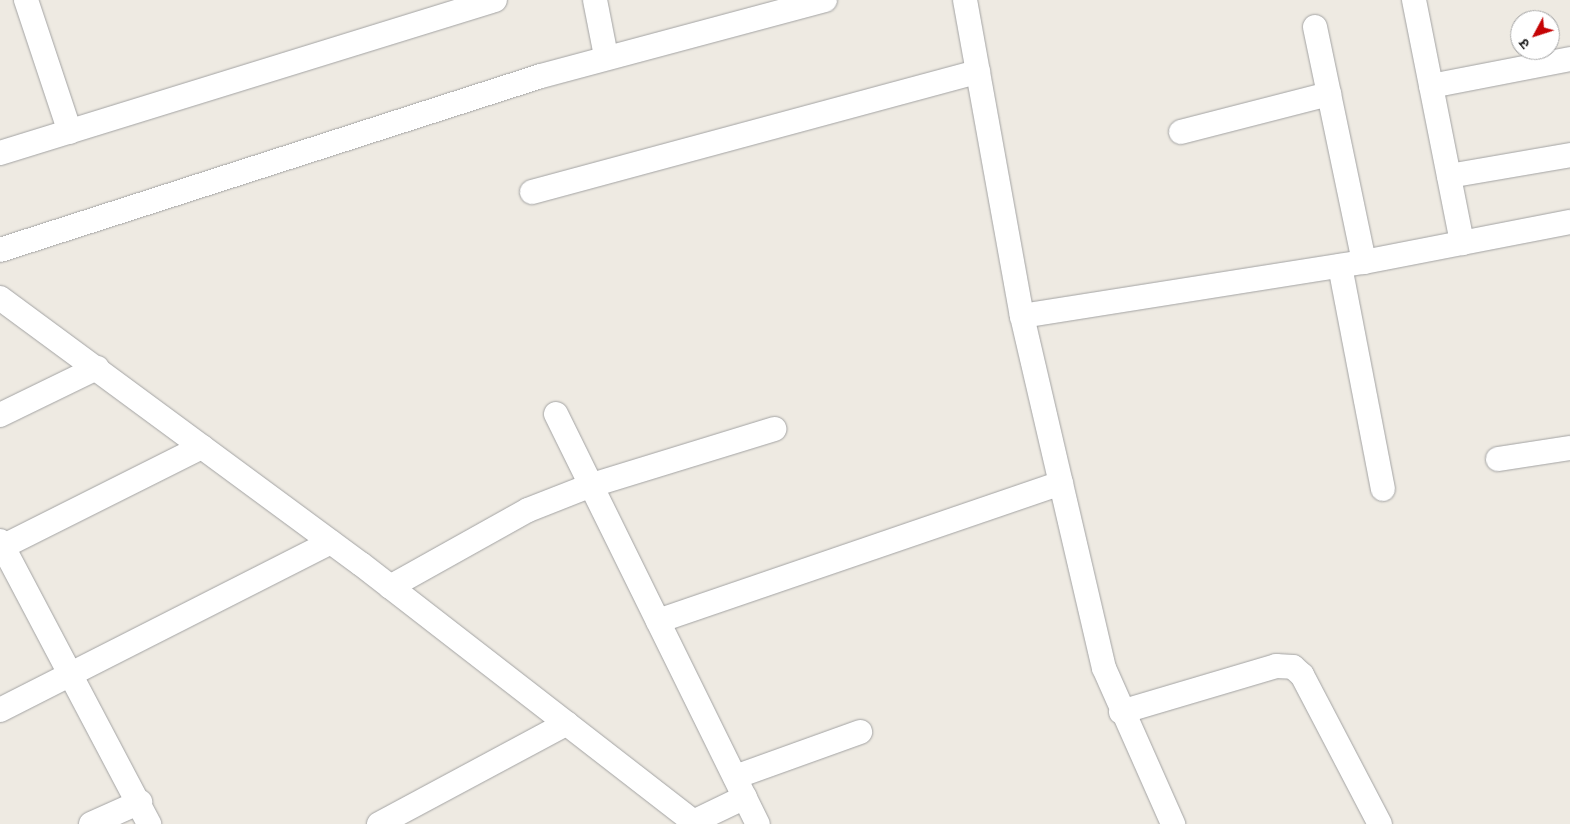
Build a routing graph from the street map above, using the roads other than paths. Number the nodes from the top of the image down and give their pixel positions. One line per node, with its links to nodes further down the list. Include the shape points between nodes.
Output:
1 (26, 0): 13 (street)
2 (495, 0): 13 (street)
3 (596, 0): 8 (street)
4 (825, 0): 8 (street)
5 (965, 0): 10 (street)
6 (1414, 0): 11 (street)
7 (1315, 27): 12 (street)
8 (606, 56): 21 (street)
9 (1570, 59): 11 (street)
10 (978, 72): 18 (street); 25 (street)
11 (1431, 86): 17 (street)
12 (1329, 94): 14 (street); 22 (street)
13 (70, 132): 15 (street)
14 (1181, 132)
15 (0, 153)
16 (1570, 155): 17 (street)
17 (1449, 176): 20 (street)
18 (532, 192)
19 (1569, 225): 20 (street)
20 (1462, 243): 22 (street)
21 (0, 250)
22 (1364, 262): 23 (street)
23 (1340, 266): 25 (street); 35 (street)
24 (0, 298): 26 (street)
25 (1022, 316): 33 (street)
26 (97, 368): 28 (street); 30 (street)
27 (556, 414): 34 (street)
28 (0, 415)
29 (774, 429): 34 (street)
30 (202, 447): 36 (street); 37 (street)
31 (1570, 448): 32 (street)
32 (1498, 458)
33 (1061, 483): 39 (street); 42 (street, via 1104,668)
34 (589, 486): 38 (street, via 528,510); 39 (street)
35 (1383, 489)
36 (331, 542): 38 (street); 40 (street)
37 (1, 545): 40 (street)
38 (390, 587): 43 (street)
39 (658, 622): 45 (street)
40 (71, 674): 41 (street); 46 (street)
41 (0, 710)
42 (1122, 712): 52 (street); 53 (street, via 1276,666 1293,667 1302,675)
43 (567, 723): 47 (street); 50 (street)
44 (860, 732): 45 (street)
45 (740, 787): 47 (street); 51 (street)
46 (140, 802): 48 (street); 49 (street)
47 (692, 823)
48 (91, 824)
49 (149, 824)
50 (379, 824)
51 (758, 824)
52 (1173, 824)
53 (1380, 824)

